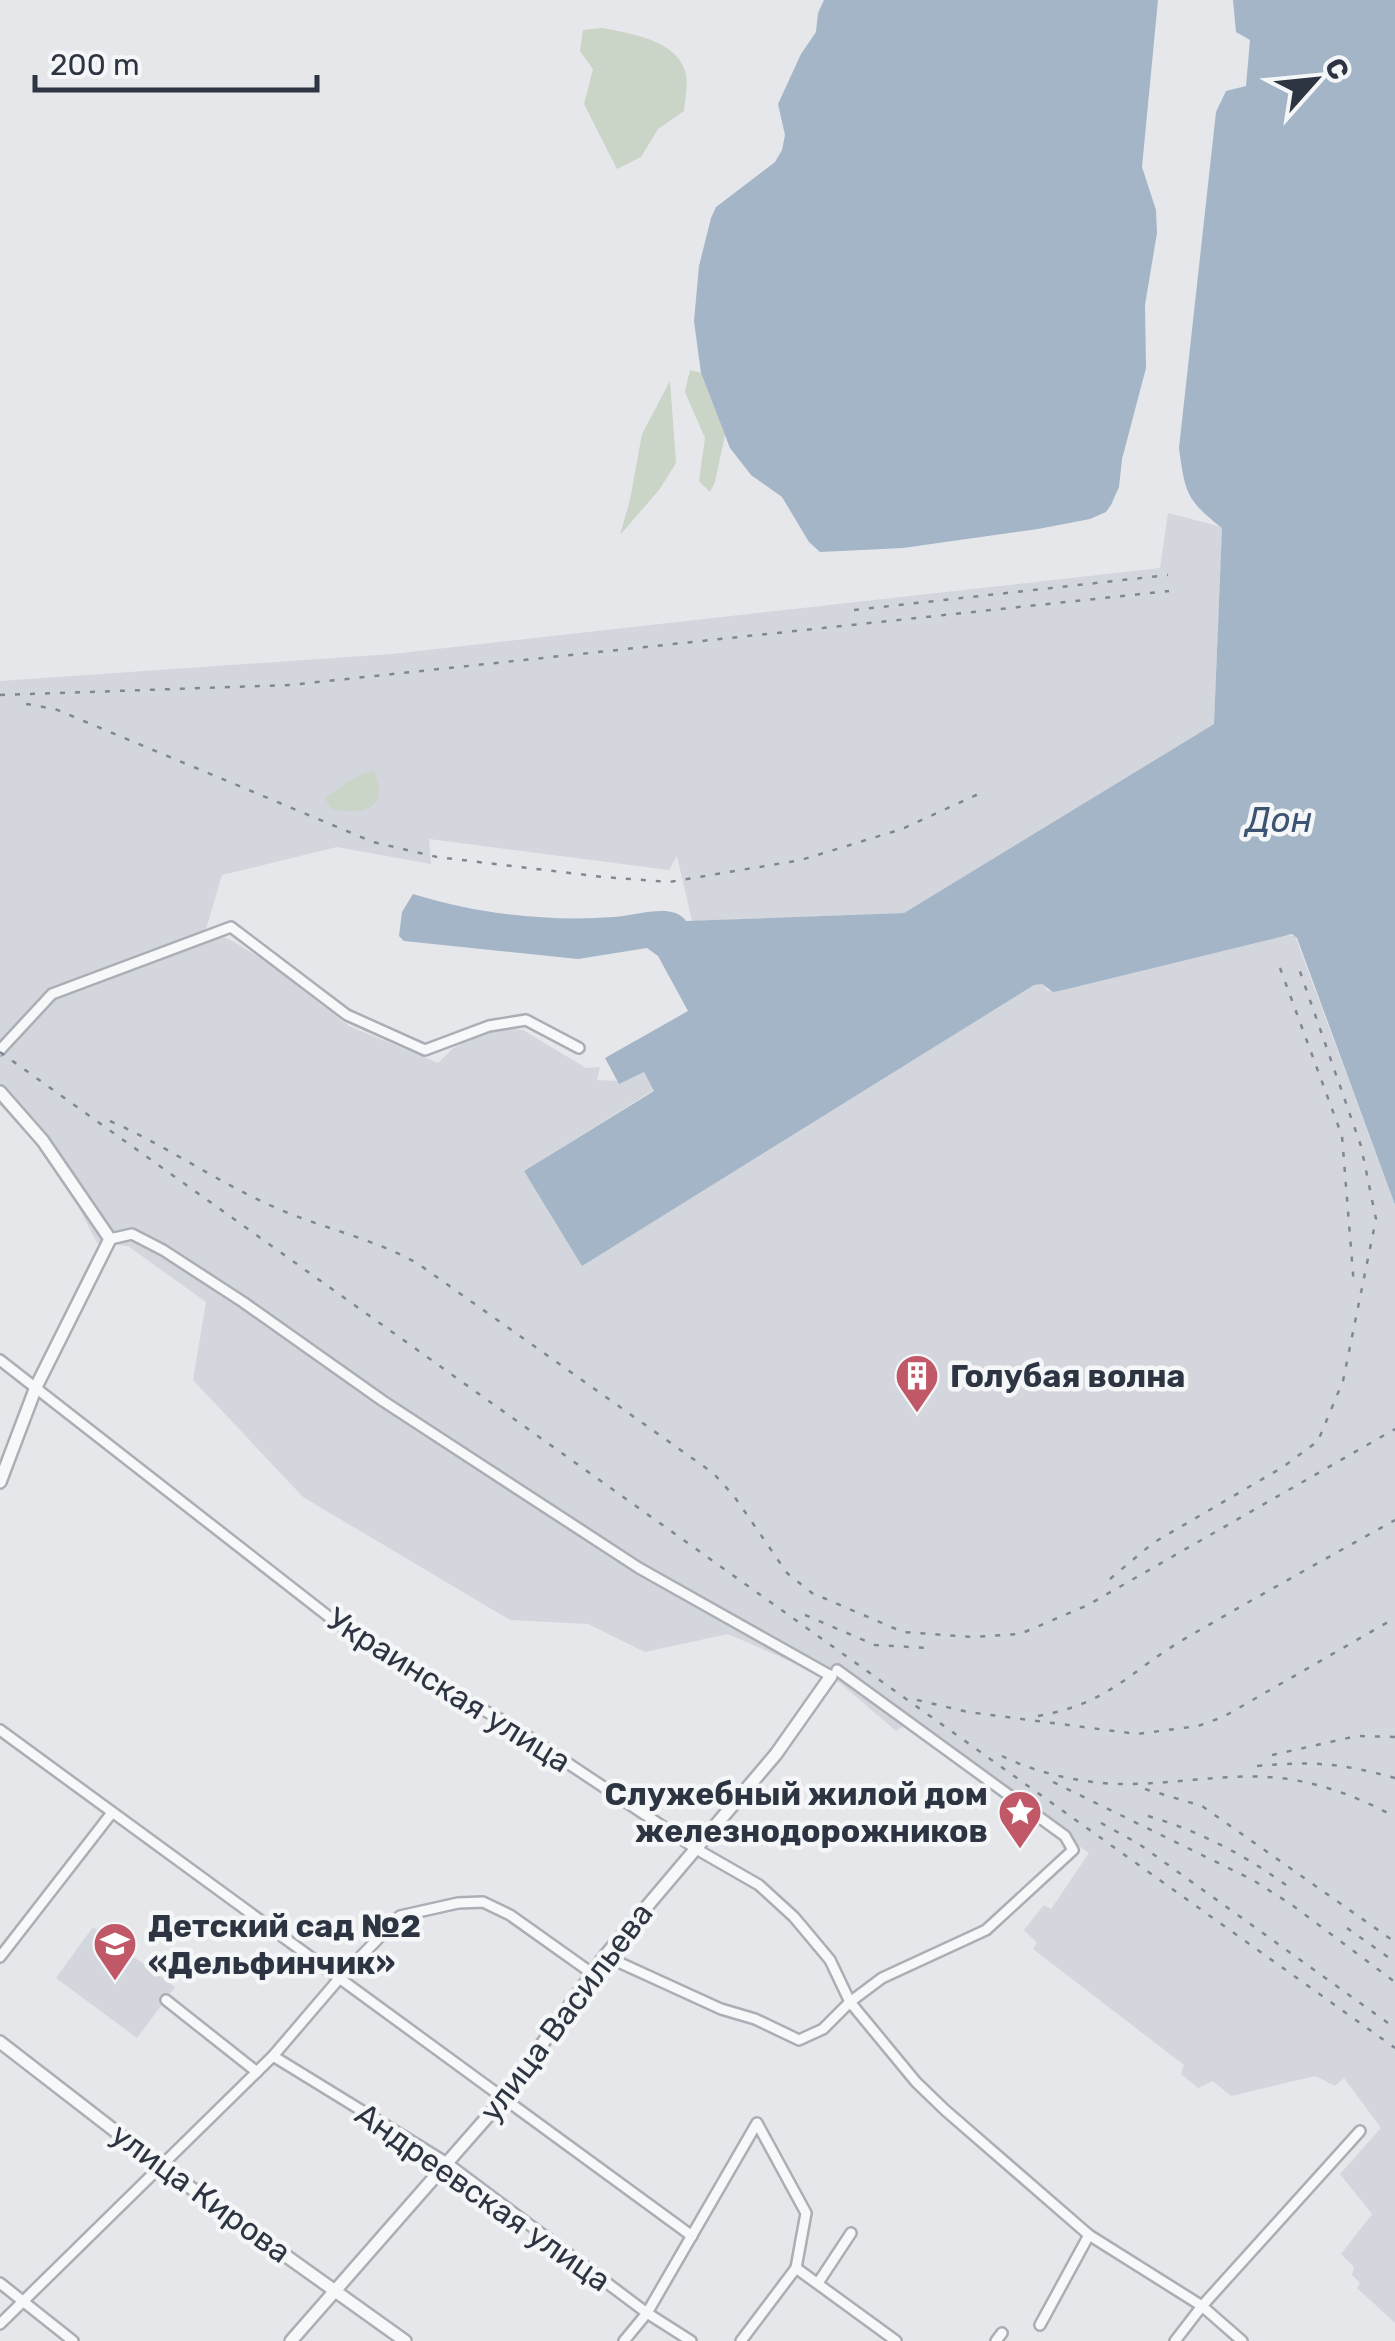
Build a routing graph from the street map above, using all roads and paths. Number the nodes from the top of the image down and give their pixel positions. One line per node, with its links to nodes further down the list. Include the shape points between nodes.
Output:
1 (579, 1048): 2 (street, via 526,1020 425,1050 347,1015 231,927 52,994)
2 (0, 1050)
3 (0, 1092): 4 (street, via 43,1141)
4 (110, 1240): 6 (street); 8 (street, via 132,1234 163,1250 639,1568)
5 (0, 1360): 6 (street, Украинская улица)
6 (36, 1387): 7 (street); 11 (street, Украинская улица, via 360,1641 512,1726)
7 (0, 1482)
8 (834, 1673): 11 (street, улица Васильева); 17 (street, via 996,1783 1065,1836 1073,1850 986,1930 882,1978)
9 (0, 1730): 10 (street)
10 (111, 1814): 13 (street); 15 (street)
11 (698, 1850): 12 (street, улица Васильева); 17 (street, Украинская улица, via 759,1885 794,1918 830,1960)
12 (605, 1956): 14 (street, улица Васильева); 17 (street, via 799,2040 823,2030)
13 (0, 1958)
14 (593, 1974): 15 (street, via 483,1902 400,1916); 21 (street, улица Васильева)
15 (338, 1980): 19 (street); 21 (street)
16 (166, 2000): 20 (street)
17 (850, 2002): 26 (street, Украинская улица, via 936,2101)
18 (0, 2042): 24 (street, улица Кирова)
19 (273, 2056): 20 (street); 23 (street, Андреевская улица)
20 (257, 2072): 24 (street)
21 (502, 2098): 23 (street, улица Васильева); 27 (street)
22 (1360, 2131): 33 (street)
23 (447, 2163): 31 (street, улица Васильева); 34 (street, Андреевская улица)
24 (159, 2166): 31 (street, улица Кирова); 32 (street)
25 (851, 2233): 30 (street)
26 (1089, 2235): 33 (street, Украинская улица); 36 (street)
27 (692, 2236): 28 (street, via 758,2123 806,2213); 34 (street)
28 (796, 2268): 30 (street); 42 (street)
29 (0, 2283): 32 (street)
30 (818, 2283): 43 (street)
31 (335, 2290): 38 (street, улица Васильева); 39 (street, улица Кирова)
32 (23, 2300): 35 (street); 37 (street)
33 (1202, 2306): 44 (street); 45 (street, Украинская улица)
34 (648, 2312): 40 (street); 41 (street, Андреевская улица)
35 (0, 2324)
36 (1040, 2325)
37 (73, 2341)
38 (292, 2341)
39 (405, 2341)
40 (624, 2341)
41 (692, 2341)
42 (741, 2341)
43 (896, 2341)
44 (1175, 2341)
45 (1242, 2341)

